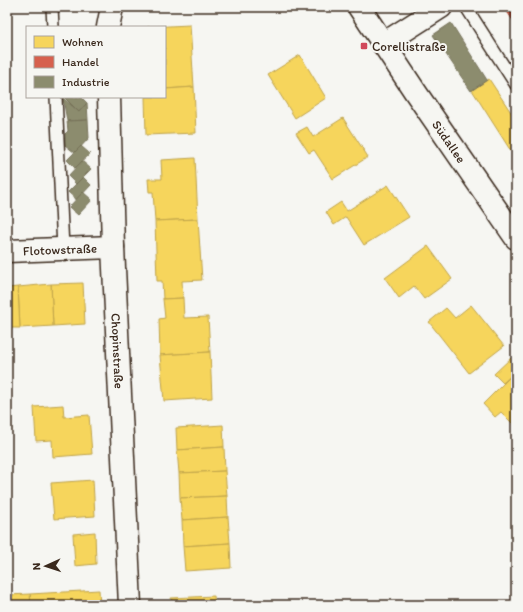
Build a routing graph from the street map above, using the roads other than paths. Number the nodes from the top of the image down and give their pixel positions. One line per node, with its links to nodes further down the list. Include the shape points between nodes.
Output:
1 (52, 7): 6 (lane)
2 (112, 7): 7 (street)
3 (359, 7): 8 (street, Südallee)
4 (440, 7): 8 (street)
5 (466, 7): 9 (lane)
6 (52, 26)
7 (108, 26)
8 (383, 44): 12 (street, Südallee)
9 (516, 85)
10 (56, 98): 14 (lane)
11 (109, 98): 13 (street, Chopinstraße)
12 (516, 238)
13 (113, 247): 14 (street, Flotowstraße); 16 (street, Chopinstraße)
14 (63, 249): 15 (street, Flotowstraße)
15 (7, 251)
16 (130, 605)

